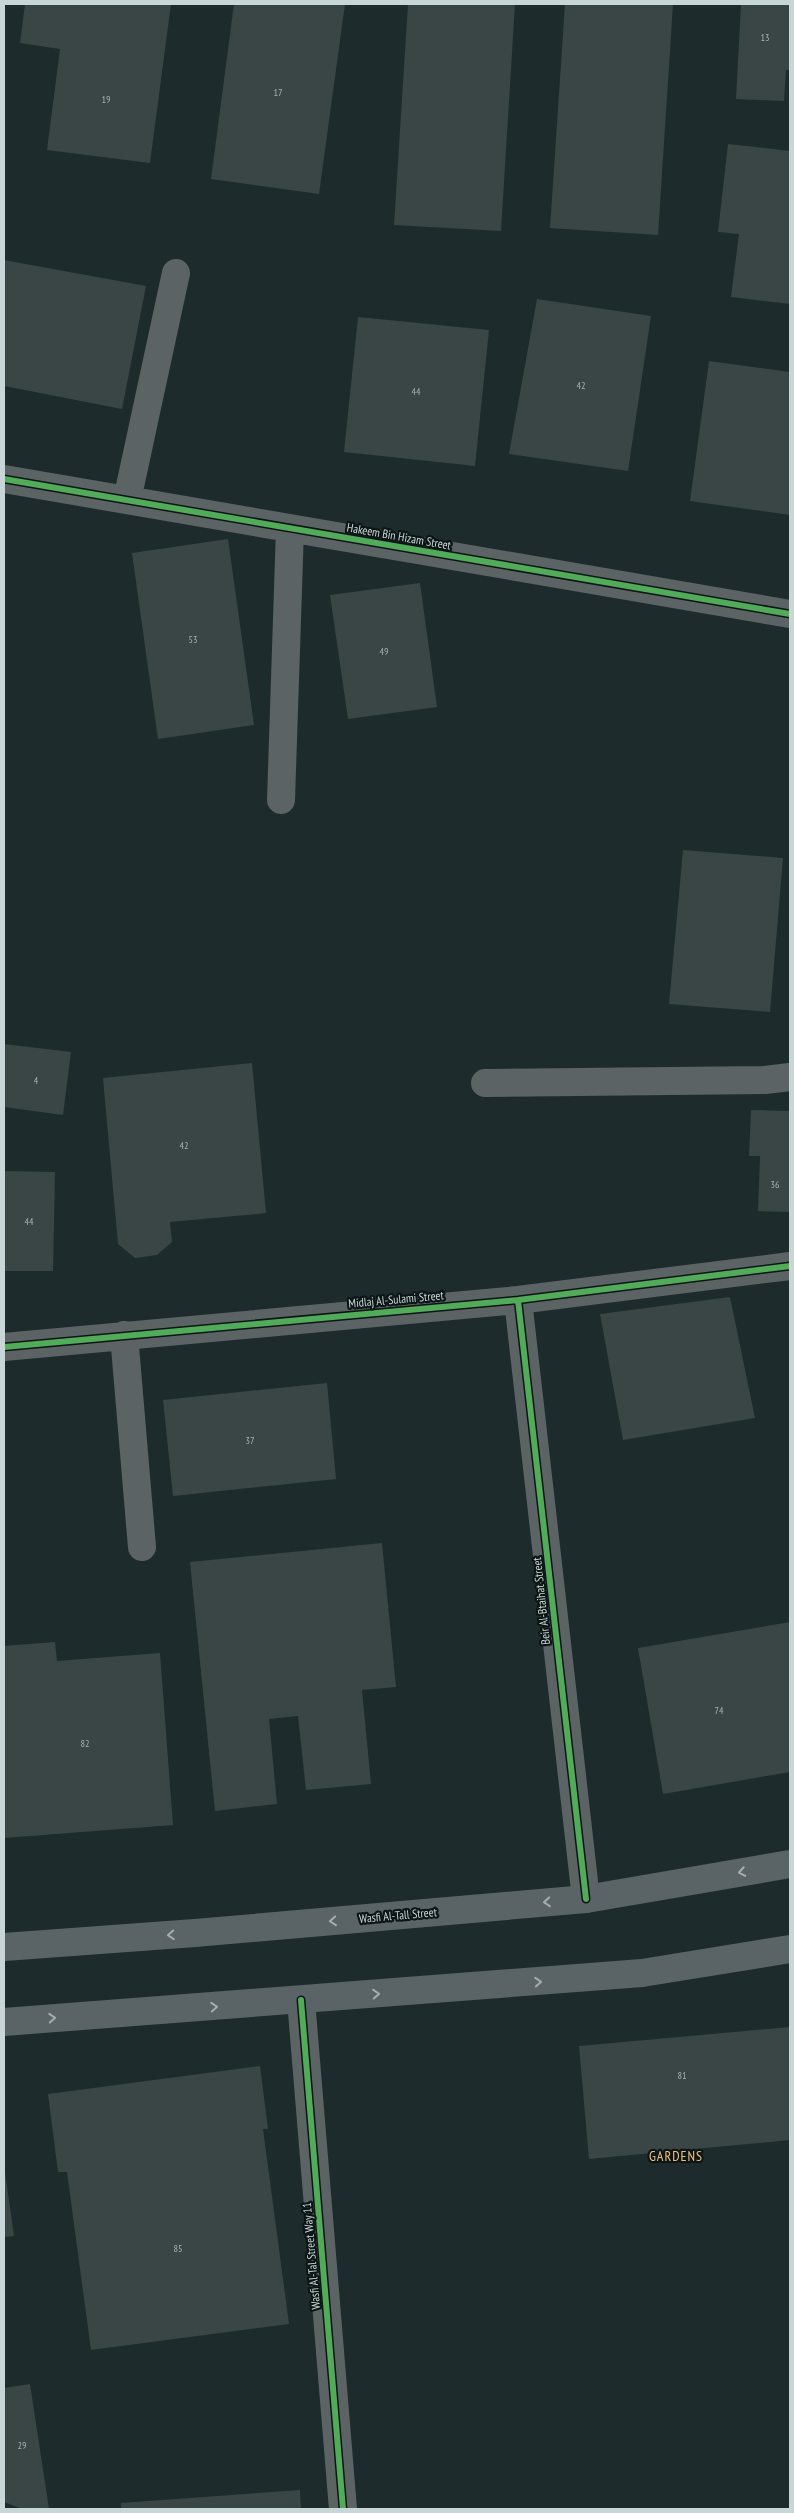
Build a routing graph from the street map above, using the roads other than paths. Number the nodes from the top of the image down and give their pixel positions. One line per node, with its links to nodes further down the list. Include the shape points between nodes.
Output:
1 (176, 273): 3 (street)
2 (4, 479): 3 (street, Hakeem Bin Hizam Street)
3 (127, 500): 4 (street, Hakeem Bin Hizam Street)
4 (290, 529): 5 (street, Hakeem Bin Hizam Street); 6 (street)
5 (790, 614)
6 (281, 800)
7 (790, 1077): 8 (street, via 765,1080)
8 (485, 1083)
9 (790, 1266): 10 (street, Midlaj Al-Sulami Street)
10 (518, 1300): 11 (street, Midlaj Al-Sulami Street); 15 (street, Beir Al-Btaihat Street)
11 (124, 1335): 12 (street, Midlaj Al-Sulami Street); 13 (street)
12 (4, 1346)
13 (142, 1547)
14 (790, 1864): 15 (main road, Wasfi Al-Tall Street, one-way to 15)
15 (586, 1899): 16 (main road, Wasfi Al-Tall Street, one-way to 16)
16 (4, 1947)
17 (790, 1949): 18 (main road, one-way to 17, via 642,1973)
18 (301, 2000): 19 (main road, one-way to 18); 20 (street, Wasfi Al-Tal Street Way 11)
19 (4, 2022)
20 (343, 2509)

